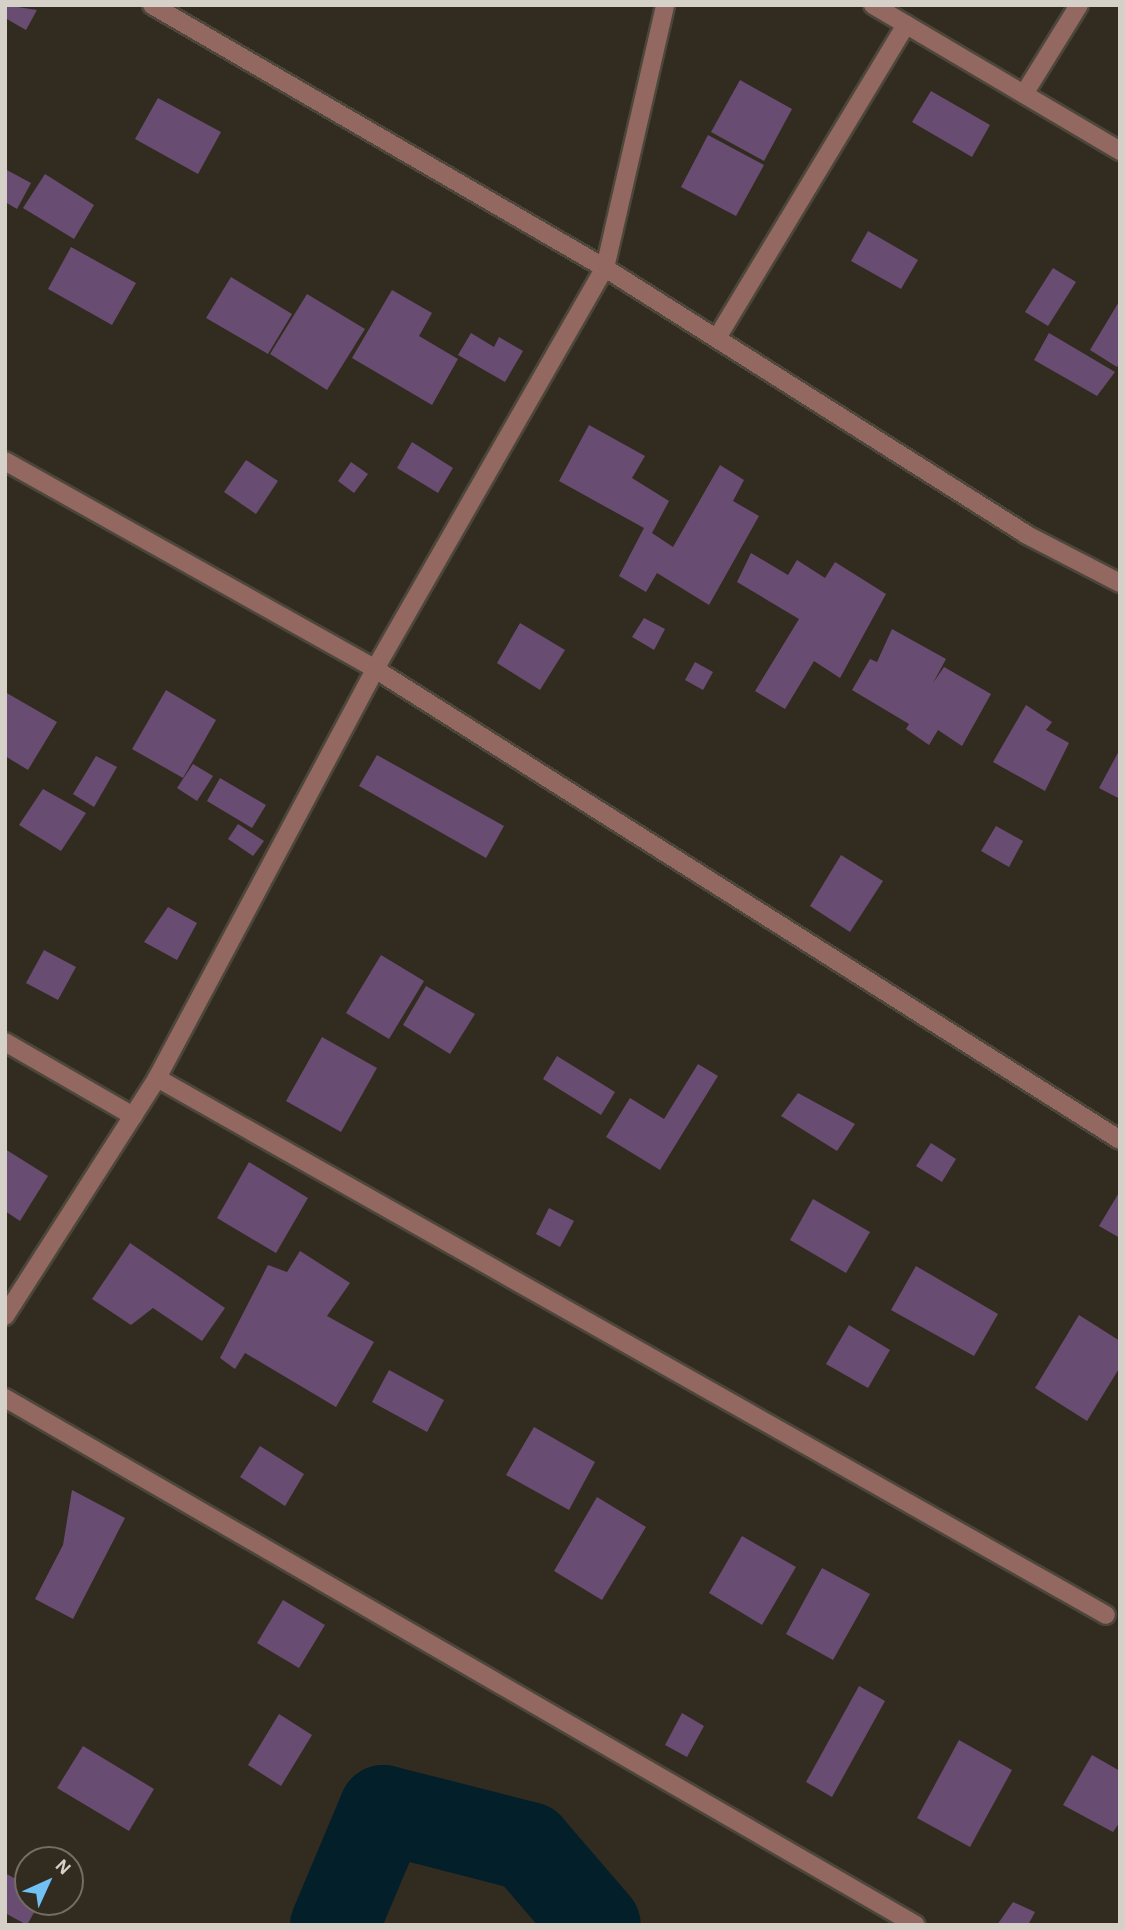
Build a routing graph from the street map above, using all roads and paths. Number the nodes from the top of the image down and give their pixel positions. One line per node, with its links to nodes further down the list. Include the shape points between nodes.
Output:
1 (152, 5): 8 (street)
2 (665, 5): 8 (street)
3 (873, 5): 5 (street)
4 (1079, 5): 6 (street)
5 (906, 25): 6 (street); 9 (street)
6 (1024, 94): 7 (street)
7 (1120, 151)
8 (606, 268): 9 (street); 12 (street)
9 (717, 338): 11 (street, via 1025,534)
10 (5, 461): 12 (street)
11 (1120, 583)
12 (375, 668): 14 (street); 16 (street)
13 (5, 1042): 15 (street)
14 (157, 1078): 15 (street); 19 (street)
15 (133, 1116): 17 (street)
16 (1120, 1140)
17 (5, 1316)
18 (5, 1398): 20 (street)
19 (1106, 1615)
20 (916, 1925)

